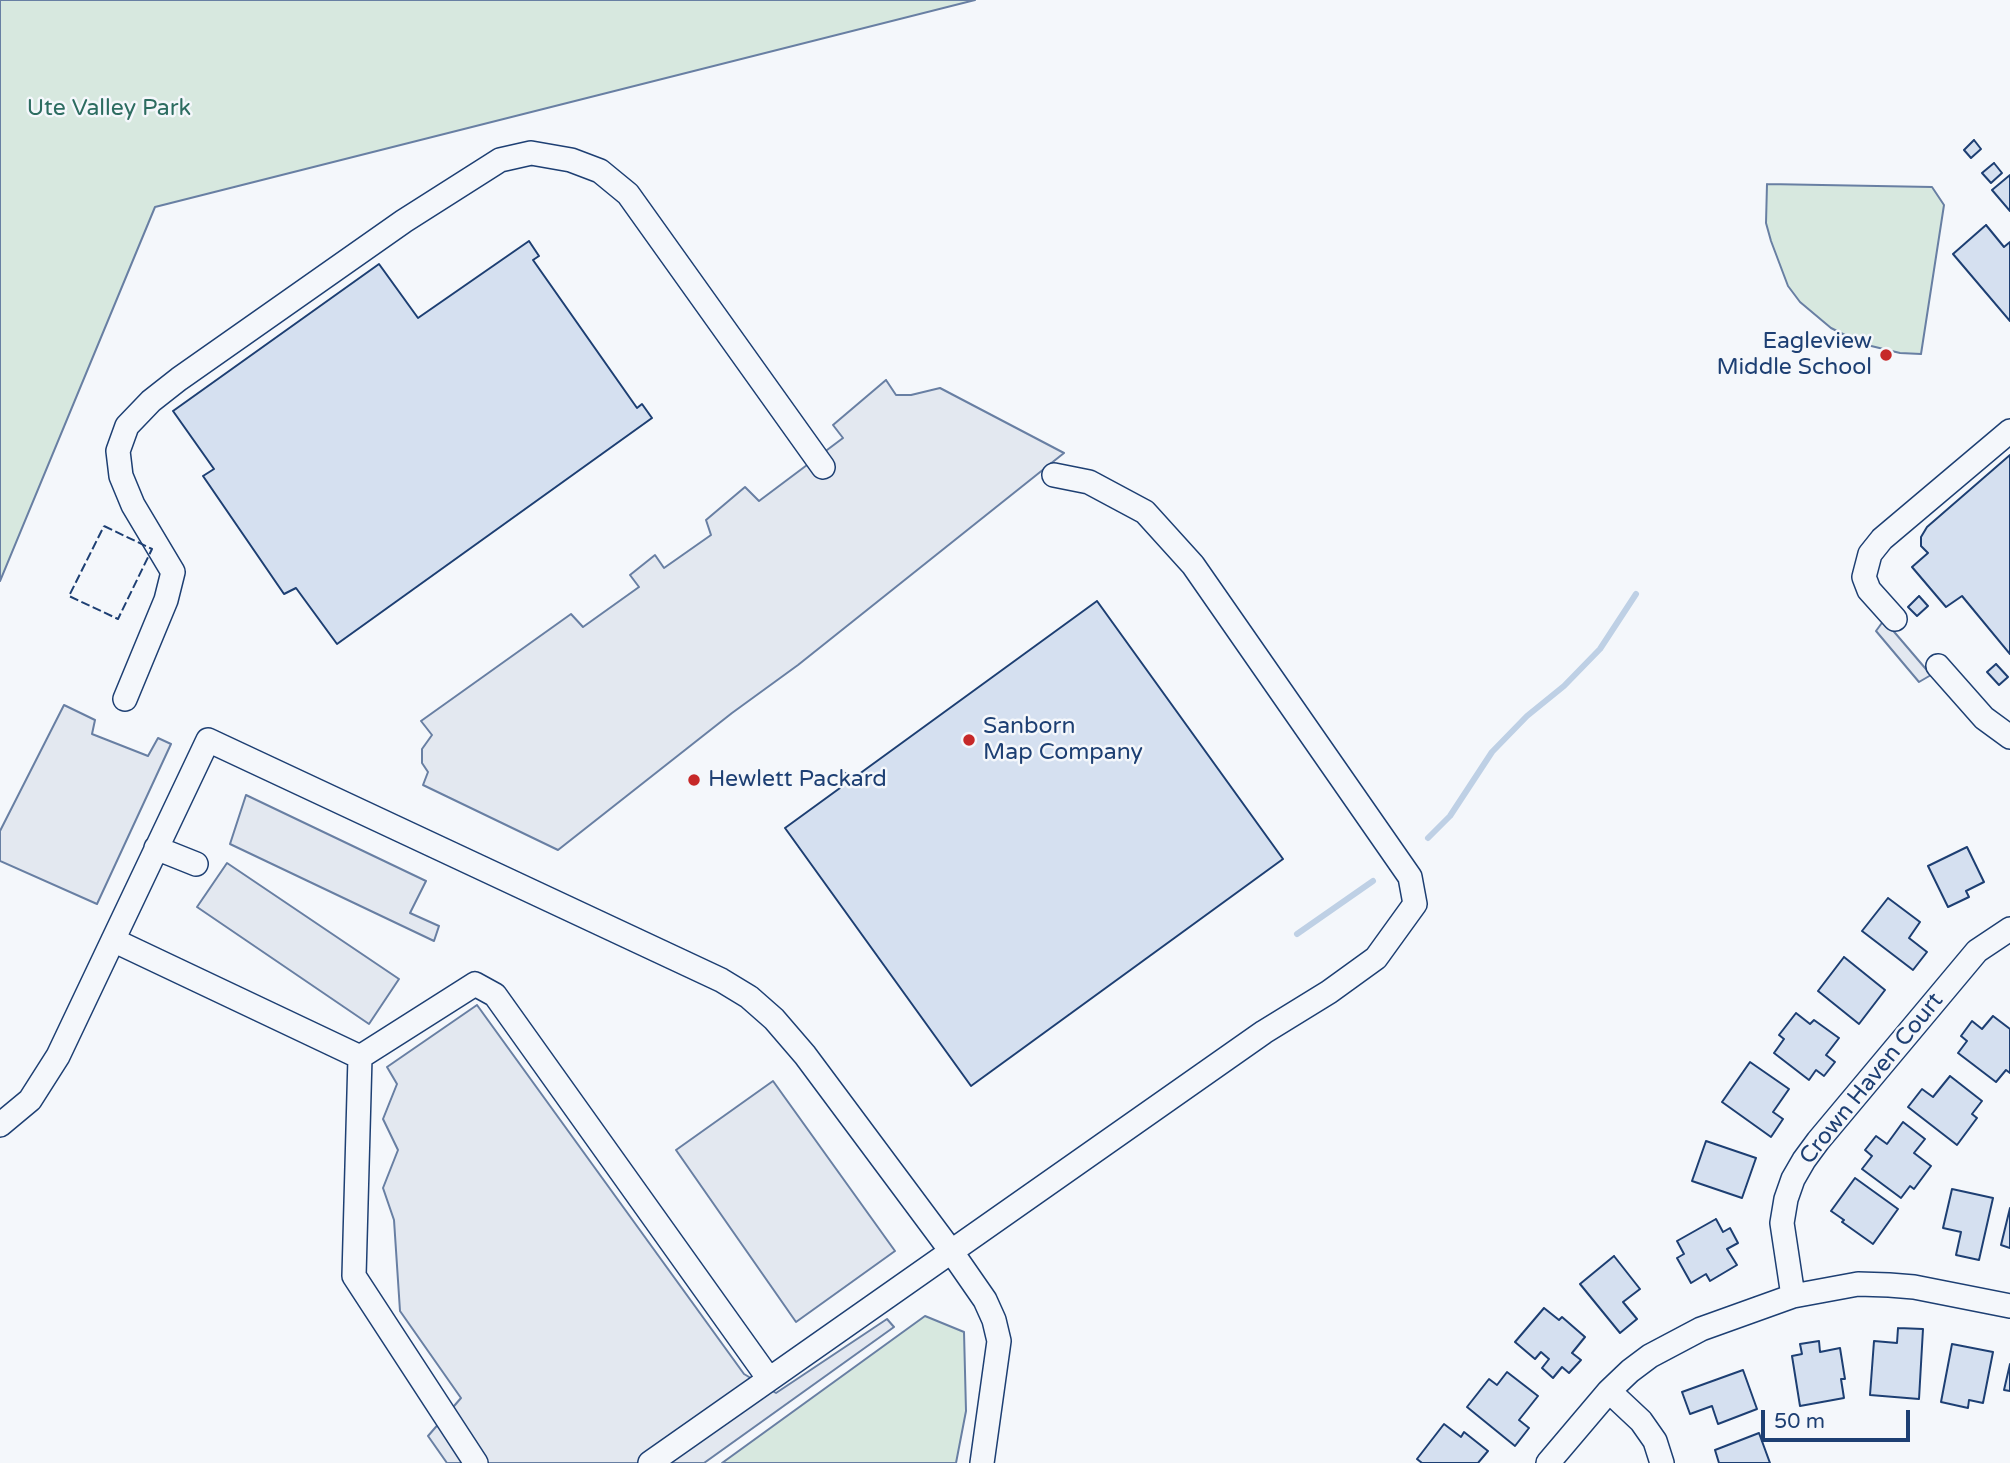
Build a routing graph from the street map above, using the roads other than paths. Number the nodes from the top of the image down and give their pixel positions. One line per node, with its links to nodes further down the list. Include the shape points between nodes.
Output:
1 (2010, 431): 4 (street, via 1870,554 1864,578)
2 (823, 467): 6 (street, via 628,194 600,171 571,160 530,153 500,160 404,221 179,379 127,426 118,451 121,476 173,572)
3 (1054, 475): 14 (street, via 1089,482 1145,512 1193,565 1410,877 1415,904 1376,958)
4 (1895, 619)
5 (1938, 666): 7 (street, via 1984,718)
6 (125, 699)
7 (2010, 737)
8 (156, 848): 9 (street); 11 (street); 14 (street, via 208,740 721,980 774,1019 805,1055)
9 (195, 864)
10 (2010, 929): 15 (street, Crown Haven Court, via 1977,951 1804,1160 1793,1179 1782,1223)
11 (110, 947): 12 (street); 13 (street, via 45,1080 30,1100)
12 (360, 1057): 17 (street, via 475,984 495,995); 19 (street, via 354,1276)
13 (0, 1125)
14 (951, 1251): 17 (street); 21 (street, via 985,1300 999,1340)
15 (1793, 1296): 16 (street, via 1858,1284 1889,1285); 18 (street, via 1675,1342 1630,1371)
16 (2010, 1306)
17 (769, 1379): 20 (street)
18 (1609, 1391): 22 (street); 23 (street, via 1641,1421 1655,1441)
19 (476, 1463)
20 (650, 1463)
21 (982, 1463)
22 (1548, 1463)
23 (1662, 1463)

